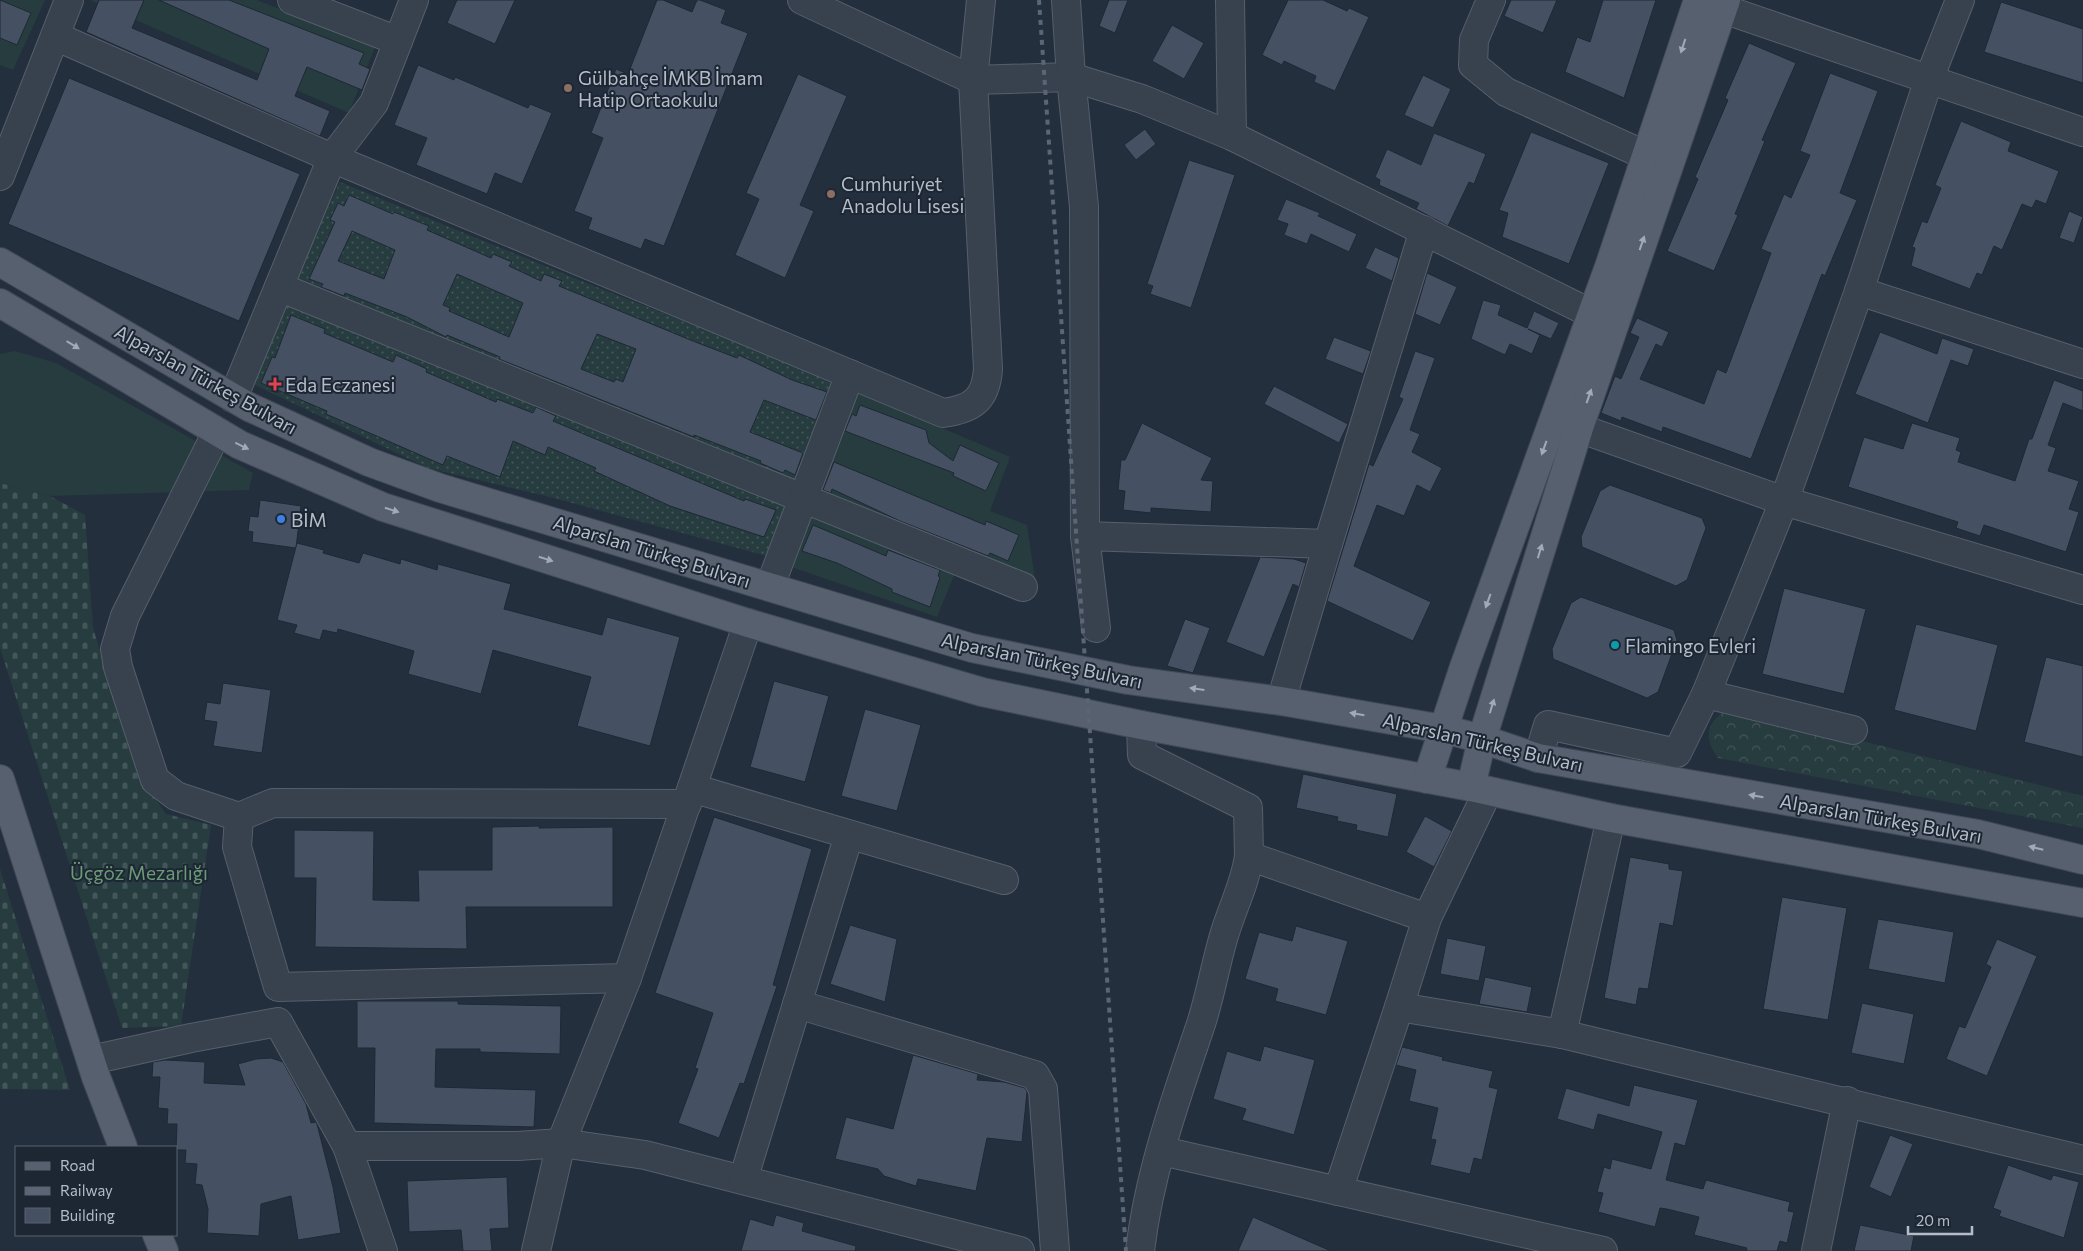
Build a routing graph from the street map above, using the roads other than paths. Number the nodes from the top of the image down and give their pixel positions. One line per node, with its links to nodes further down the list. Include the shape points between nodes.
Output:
1 (54, 0): 17 (street)
2 (69, 0): 12 (street)
3 (292, 0): 13 (street)
4 (414, 0): 13 (street)
5 (802, 0): 16 (street)
6 (981, 0): 16 (street)
7 (1066, 0): 14 (street)
8 (1230, 0): 19 (street)
9 (1491, 0): 20 (street, via 1474,40 1473,65 1506,92)
10 (1960, 0): 15 (street)
11 (1712, 2): 15 (street); 20 (main road, one-way to 20); 34 (main road, one-way to 11)
12 (54, 36): 21 (street); 22 (street)
13 (398, 41): 21 (street, via 374,103)
14 (1071, 77): 16 (street); 19 (street, via 1142,99); 38 (street, via 1084,207)
15 (1929, 79): 18 (street); 26 (street)
16 (973, 80): 32 (street, via 987,385 977,400 964,410 943,413)
17 (0, 127)
18 (2083, 132)
19 (1232, 136): 23 (street)
20 (1647, 156): 28 (main road)
21 (332, 158): 25 (street); 32 (street)
22 (0, 176)
23 (1424, 230): 28 (street); 39 (street)
24 (0, 262): 33 (main road, Alparslan Türkeş Bulvarı)
25 (279, 287): 33 (street); 36 (street)
26 (1859, 291): 31 (street); 37 (street)
27 (0, 303): 29 (main road, Alparslan Türkeş Bulvarı)
28 (1592, 314): 48 (main road, one-way to 48)
29 (36, 323): 30 (main road); 35 (main road, Alparslan Türkeş Bulvarı, one-way to 35)
30 (0, 327)
31 (2083, 364)
32 (850, 374): 36 (street)
33 (234, 398): 40 (main road, Alparslan Türkeş Bulvarı, via 369,462 440,488)
34 (1579, 428): 37 (street); 50 (main road, one-way to 34)
35 (217, 432): 43 (main road, Alparslan Türkeş Bulvarı, one-way to 43, via 383,507); 56 (street, via 125,616 115,649 155,780 176,796)
36 (804, 498): 40 (street); 41 (street)
37 (1784, 501): 42 (street); 45 (street)
38 (1085, 536): 39 (street); 44 (street)
39 (1328, 544): 46 (street)
40 (770, 586): 46 (main road, Alparslan Türkeş Bulvarı, one-way to 40, via 1128,680 972,648)
41 (1023, 587)
42 (2083, 590)
43 (748, 623): 47 (main road, Alparslan Türkeş Bulvarı, via 982,692); 55 (street)
44 (1096, 628)
45 (1706, 694): 49 (street); 51 (street, via 1677,753 1548,725)
46 (1281, 701): 48 (main road, Alparslan Türkeş Bulvarı, one-way to 46)
47 (1141, 725): 53 (main road, Alparslan Türkeş Bulvarı); 59 (street, via 1142,755 1248,808)
48 (1442, 729): 50 (main road, Alparslan Türkeş Bulvarı); 53 (main road)
49 (1853, 730)
50 (1482, 739): 51 (main road, Alparslan Türkeş Bulvarı); 54 (main road)
51 (1538, 758): 60 (main road, Alparslan Türkeş Bulvarı, one-way to 51, via 1978,834)
52 (0, 779): 70 (main road)
53 (1426, 779): 54 (main road, Alparslan Türkeş Bulvarı)
54 (1479, 789): 57 (main road, Alparslan Türkeş Bulvarı); 63 (street)
55 (689, 796): 56 (street, via 273,803); 58 (street); 64 (street)
56 (238, 817): 65 (street, via 237,847)
57 (1611, 818): 62 (main road, Alparslan Türkeş Bulvarı); 69 (street)
58 (849, 835): 61 (street); 66 (street)
59 (1249, 856): 63 (street); 75 (street, via 1246,877 1224,937)
60 (2083, 860)
61 (1004, 880)
62 (2083, 903)
63 (1426, 918): 67 (street)
64 (627, 978): 65 (street); 72 (street)
65 (278, 987): 68 (street)
66 (797, 1004): 77 (street); 85 (street, via 1035,1075 1043,1089)
67 (1399, 1007): 69 (street); 78 (street)
68 (278, 1022): 70 (street); 74 (street)
69 (1562, 1034): 71 (street)
70 (90, 1060): 73 (main road)
71 (1847, 1101): 76 (street); 88 (street)
72 (561, 1144): 74 (street); 77 (street, via 645,1155); 83 (street)
73 (123, 1146)
74 (347, 1146): 82 (street)
75 (1162, 1151): 78 (street); 86 (street, via 1144,1212)
76 (2083, 1160)
77 (743, 1180): 80 (street)
78 (1338, 1191): 87 (street)
79 (157, 1236): 81 (main road)
80 (966, 1244): 84 (street)
81 (164, 1251)
82 (383, 1251)
83 (536, 1251)
84 (1020, 1251)
85 (1055, 1251)
86 (1140, 1251)
87 (1603, 1251)
88 (1816, 1251)

